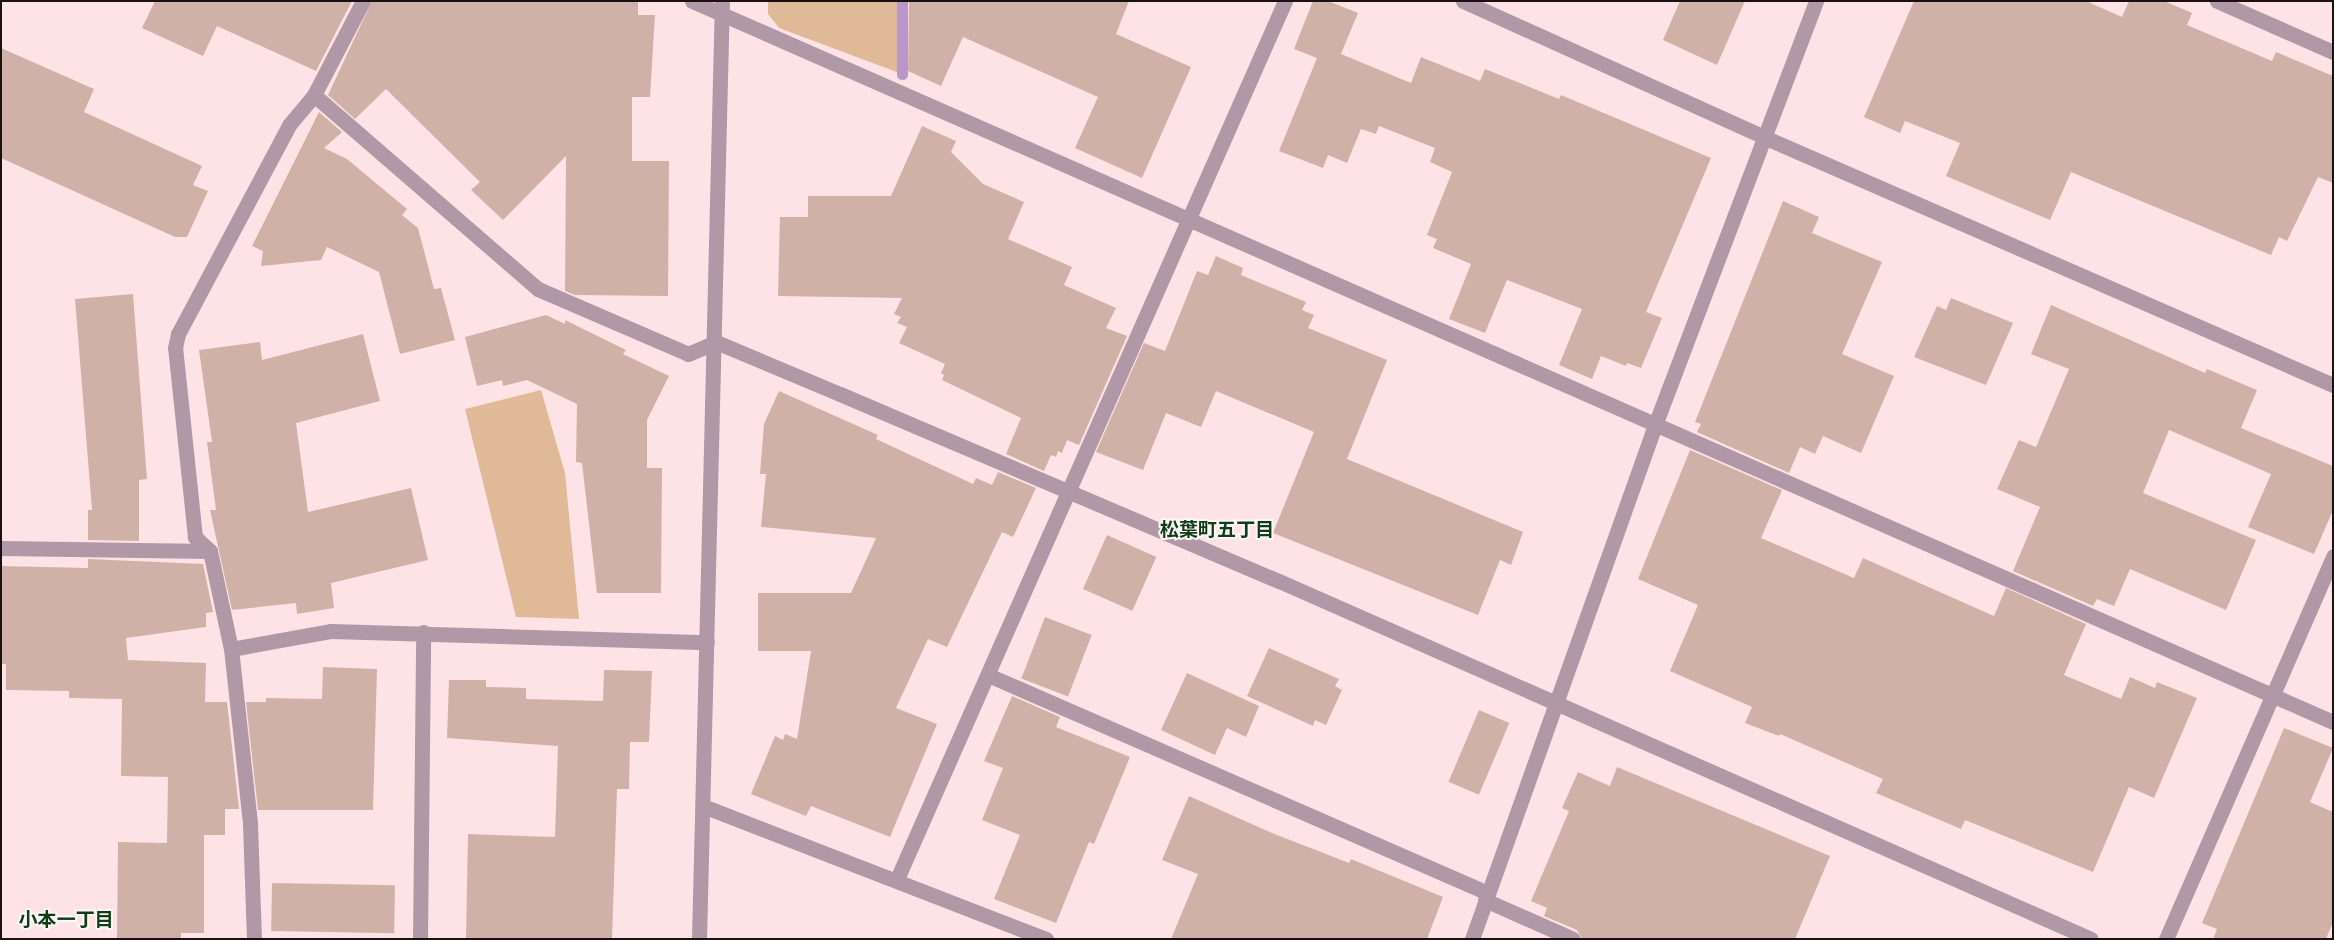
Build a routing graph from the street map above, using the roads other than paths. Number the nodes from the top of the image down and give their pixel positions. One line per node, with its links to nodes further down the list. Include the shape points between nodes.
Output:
1 (363, 1): 9 (street)
2 (692, 1): 7 (street)
3 (1285, 1): 11 (street)
4 (1463, 1): 10 (street)
5 (1816, 1): 10 (street)
6 (2217, 1): 8 (street)
7 (722, 8): 11 (street); 12 (street)
8 (2333, 52)
9 (314, 95): 12 (street, via 538,289 688,354); 17 (street, via 289,125 178,334 175,348 195,537)
10 (1766, 138): 13 (street); 14 (street)
11 (1187, 221): 14 (street); 15 (street)
12 (716, 342): 15 (street); 20 (street)
13 (2333, 385)
14 (1655, 425): 23 (street); 24 (street)
15 (1069, 490): 22 (street); 24 (street)
16 (1, 548): 17 (street)
17 (210, 551): 21 (street)
18 (2333, 556): 23 (street)
19 (423, 632): 20 (street); 21 (street, via 331,631); 30 (street)
20 (707, 642): 26 (street)
21 (231, 649): 29 (street, via 250,823)
22 (988, 675): 27 (street); 28 (street)
23 (2272, 695): 25 (street); 36 (street)
24 (1556, 703): 28 (street); 35 (street)
25 (2333, 722)
26 (703, 806): 27 (street); 31 (street)
27 (897, 880): 32 (street)
28 (1487, 897): 33 (street); 34 (street)
29 (254, 939)
30 (420, 939)
31 (699, 939)
32 (1046, 939)
33 (1472, 939)
34 (1573, 939)
35 (2091, 939)
36 (2166, 939)

